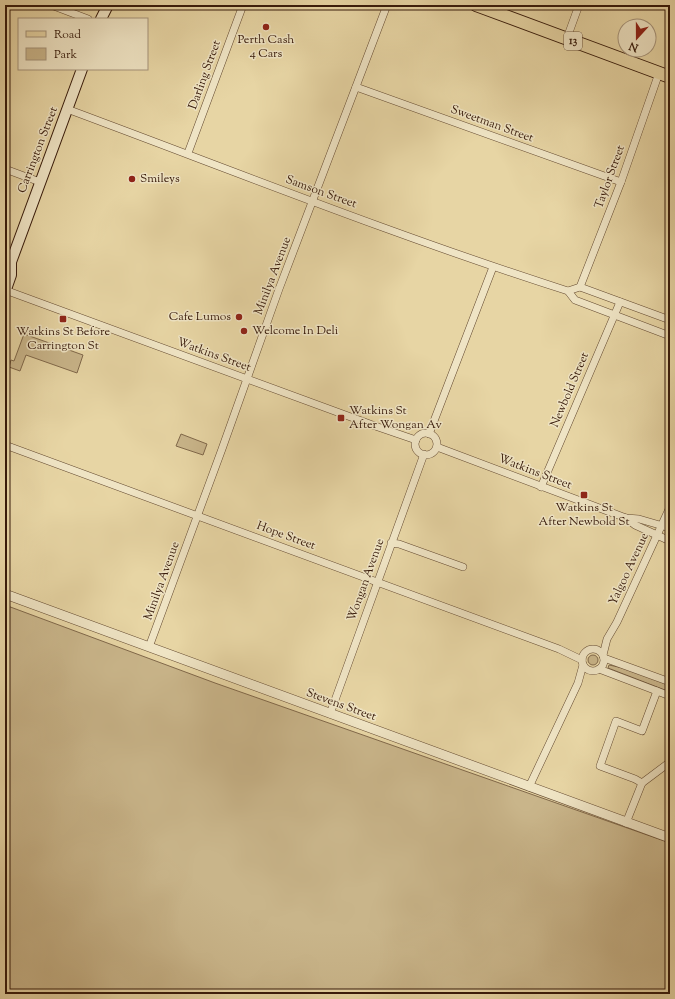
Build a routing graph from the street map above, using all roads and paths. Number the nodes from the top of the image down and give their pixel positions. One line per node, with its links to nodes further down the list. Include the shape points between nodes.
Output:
1 (51, 5): 8 (street)
2 (104, 5): 9 (main road)
3 (108, 5): 10 (main road)
4 (243, 5): 16 (street, Darling Street)
5 (387, 5): 14 (street, Minilya Avenue)
6 (476, 5): 11 (main road, 13)
7 (579, 5): 11 (street)
8 (85, 18)
9 (101, 18)
10 (102, 18)
11 (567, 38): 13 (main road, 13)
12 (82, 70): 15 (main road, Carrington Street)
13 (667, 74): 19 (street, Taylor Street)
14 (356, 87): 19 (street, Sweetman Street); 20 (street, Minilya Avenue)
15 (67, 109): 16 (street, Samson Street); 18 (main road, Carrington Street)
16 (188, 153): 20 (street, Samson Street)
17 (5, 169): 18 (street)
18 (40, 182): 21 (main road, Carrington Street)
19 (621, 182): 23 (street, Taylor Street)
20 (313, 202): 22 (street, Samson Street); 30 (street, Minilya Avenue)
21 (8, 266): 24 (main road, Carrington Street, via 11,276)
22 (493, 267): 25 (street, Samson Street); 31 (street)
23 (580, 287): 25 (street); 26 (street)
24 (5, 291): 30 (street, Watkins Street)
25 (568, 291): 27 (street, Samson Street, via 575,300)
26 (620, 302): 27 (street, Newbold Street); 28 (street)
27 (614, 315): 29 (street, Samson Street); 36 (street, Newbold Street)
28 (670, 320)
29 (670, 336)
30 (246, 379): 32 (street, Watkins Street); 38 (street, Minilya Avenue)
31 (429, 434): 32 (street, via 420,435); 34 (street, via 436,440)
32 (416, 440): 35 (street, via 418,450)
33 (5, 445): 38 (street, Hope Street)
34 (437, 447): 35 (street, via 433,452); 36 (street, Watkins Street)
35 (424, 454): 44 (street, Wongan Avenue)
36 (541, 487): 39 (street, Watkins Street)
37 (670, 507): 40 (street, Yalgoo Avenue)
38 (198, 516): 46 (street, Hope Street); 49 (street, Minilya Avenue)
39 (626, 518): 40 (street, Watkins Street); 42 (street, Watkins Street)
40 (662, 526): 41 (street, Watkins Street); 42 (street, Yalgoo Avenue)
41 (670, 528)
42 (657, 535): 43 (street, Watkins Street); 48 (street, Yalgoo Avenue)
43 (670, 541)
44 (391, 543): 45 (street); 46 (street, Wongan Avenue)
45 (463, 567)
46 (377, 581): 50 (street, Hope Street); 61 (street, Wongan Avenue)
47 (5, 594): 49 (street, Stevens Street)
48 (607, 639): 51 (street, Yalgoo Avenue); 53 (street, Yalgoo Avenue)
49 (149, 647): 61 (street, Stevens Street)
50 (559, 648): 52 (street, Hope Street); 54 (street, Hope Street)
51 (595, 649): 52 (street); 53 (street)
52 (585, 652): 54 (street)
53 (603, 656): 55 (street, via 603,664); 57 (street)
54 (582, 663): 56 (street); 58 (street)
55 (599, 669): 56 (street); 59 (street)
56 (590, 670): 58 (street)
57 (670, 682)
58 (578, 683): 64 (street)
59 (657, 691): 60 (street); 63 (street, via 642,731 616,721 600,766)
60 (670, 696)
61 (330, 714): 64 (street, Stevens Street)
62 (670, 762): 63 (street)
63 (642, 783): 65 (street)
64 (529, 787): 65 (street, Stevens Street)
65 (626, 823): 66 (street, Stevens Street)
66 (670, 838)

